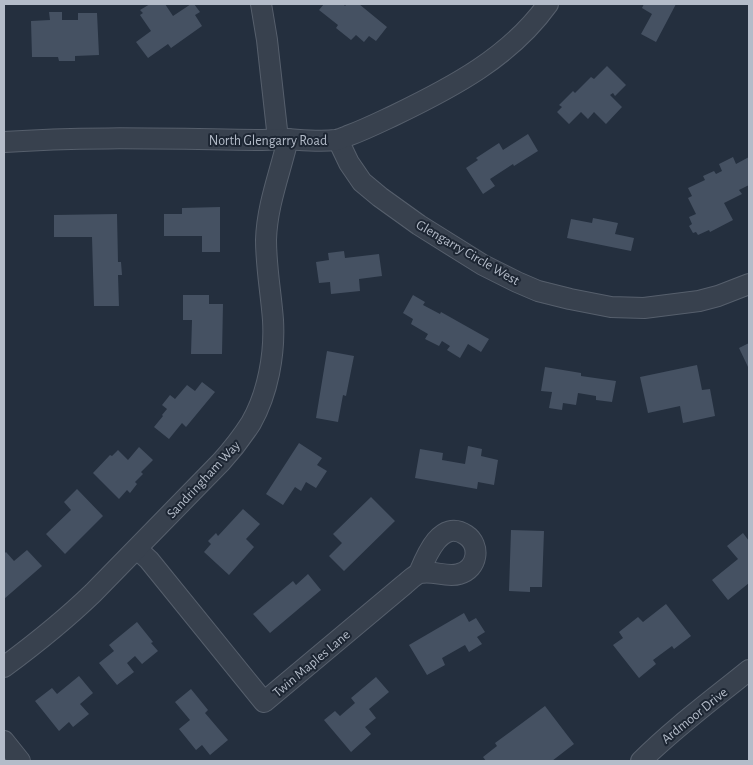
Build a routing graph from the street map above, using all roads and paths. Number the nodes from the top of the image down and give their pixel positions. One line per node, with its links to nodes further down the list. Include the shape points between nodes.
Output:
1 (261, 4): 3 (street)
2 (548, 4): 4 (street, North Glengarry Road, via 512,44 488,64 428,100)
3 (283, 139): 4 (street, North Glengarry Road); 5 (street, North Glengarry Road); 7 (street, Sandringham Way, via 266,239 273,344 270,367 256,412 237,444)
4 (338, 140): 6 (street, Glengarry Circle West, via 362,182 380,197 483,265 538,291 611,307 644,308 699,301)
5 (4, 142)
6 (749, 284)
7 (137, 548): 8 (street, Twin Maples Lane, via 264,702); 9 (street, Sandringham Way, via 75,610)
8 (420, 573)
9 (4, 667)
10 (749, 670): 13 (street, Ardmoor Drive)
11 (4, 741): 12 (street)
12 (20, 761)
13 (641, 761)

